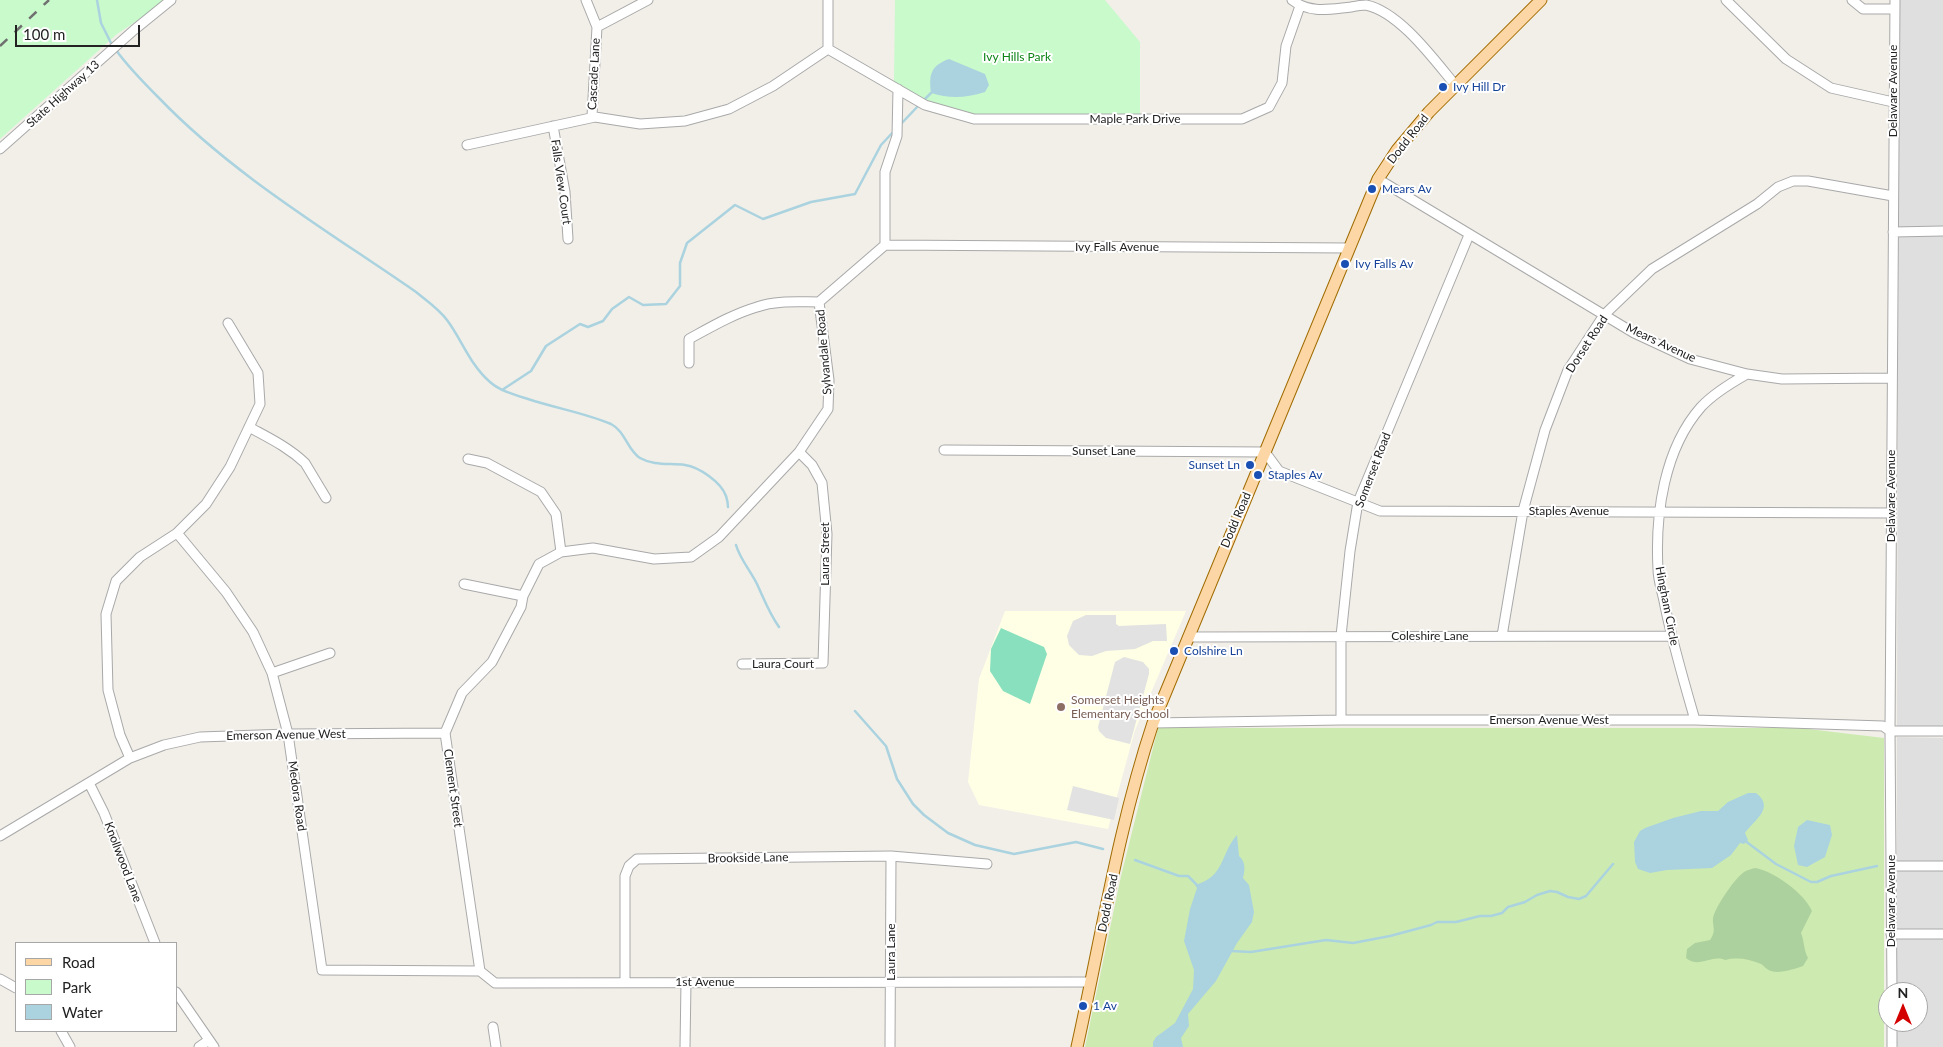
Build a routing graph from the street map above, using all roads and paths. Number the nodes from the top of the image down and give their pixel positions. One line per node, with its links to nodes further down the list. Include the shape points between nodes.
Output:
1 (171, 0): 19 (street, State Highway 13)
2 (586, 0): 11 (street, Cascade Lane)
3 (648, 0): 11 (street)
4 (828, 0): 12 (street)
5 (1292, 0): 10 (street)
6 (1541, 0): 13 (main road, Dodd Road)
7 (1726, 0): 15 (street, via 1786,59 1831,88)
8 (1852, 0): 9 (street, via 1863,9)
9 (1894, 4): 15 (street, Delaware Avenue)
10 (1300, 6): 13 (street, via 1321,11 1365,5 1384,11 1419,41); 14 (street, Maple Park Drive, via 1286,46 1282,83 1269,107 1242,118 974,119 925,105)
11 (597, 27): 16 (street, Cascade Lane, via 592,116)
12 (828, 49): 14 (street); 16 (street, via 773,86 729,109 685,121 640,124)
13 (1456, 86): 20 (main road, Dodd Road, via 1397,150)
14 (898, 89): 26 (street, via 896,136 885,172)
15 (1893, 102): 21 (street, Delaware Avenue)
16 (595, 117): 17 (street)
17 (553, 126): 18 (street); 25 (street, Falls View Court, via 565,192)
18 (467, 144)
19 (0, 149)
20 (1378, 179): 24 (street, Mears Avenue); 27 (main road, Dodd Road)
21 (1893, 196): 22 (street, Delaware Avenue); 29 (street, Dorset Road, via 1808,181 1793,181 1778,187 1757,204 1652,269)
22 (1893, 232): 23 (street); 33 (street, Delaware Avenue)
23 (1943, 232)
24 (1469, 235): 29 (street, Mears Avenue); 40 (street, Somerset Road)
25 (568, 239)
26 (885, 245): 27 (street, Ivy Falls Avenue); 28 (street, Sylvandale Road)
27 (1349, 248): 37 (main road, Dodd Road)
28 (819, 302): 31 (street, via 758,306 723,320 690,339); 36 (street, Sylvandale Road, via 829,380 828,409)
29 (1604, 315): 32 (street, Mears Avenue, via 1690,359); 41 (street, Dorset Road, via 1568,370 1545,430)
30 (228, 323): 34 (street, via 258,373 260,404)
31 (689, 363)
32 (1747, 374): 33 (street, Mears Avenue, via 1782,379); 42 (street, Hingham Circle, via 1722,389 1685,428 1672,455)
33 (1892, 378): 43 (street, Delaware Avenue)
34 (249, 427): 39 (street, via 290,449 305,463); 44 (street, via 230,467 206,504)
35 (944, 450): 37 (street, Sunset Lane)
36 (799, 452): 45 (street, Sylvandale Road, via 719,537 691,557 654,559 593,548); 53 (street, Laura Street, via 812,465 822,483 827,534)
37 (1264, 452): 40 (street, Staples Avenue, via 1279,471); 48 (main road, Dodd Road)
38 (468, 459): 45 (street, via 487,462 541,492 556,514)
39 (326, 498)
40 (1358, 502): 41 (street, Staples Avenue, via 1380,511); 49 (street, Somerset Road)
41 (1523, 511): 42 (street, Staples Avenue); 50 (street, Dorset Road)
42 (1659, 511): 43 (street, Staples Avenue); 51 (street, Hingham Circle, via 1658,570)
43 (1891, 513): 59 (street, Delaware Avenue)
44 (177, 533): 55 (street, Medora Road, via 248,624); 63 (street, via 140,557 116,582 106,614 108,690)
45 (561, 552): 47 (street, Sylvandale Road, via 539,564)
46 (464, 584): 47 (street)
47 (523, 596): 62 (street, Clement Street, via 521,607 492,662 462,693)
48 (1188, 636): 49 (street, Coleshire Lane); 58 (main road, Dodd Road)
49 (1341, 636): 50 (street, Coleshire Lane); 56 (street, Somerset Road)
50 (1502, 636): 51 (street, Coleshire Lane)
51 (1671, 636): 57 (street, Hingham Circle)
52 (330, 653): 55 (street)
53 (823, 663): 54 (street, Laura Court)
54 (742, 664)
55 (272, 673): 61 (street, Medora Road)
56 (1341, 720): 57 (street, Emerson Avenue West); 58 (street, Emerson Avenue West)
57 (1695, 720): 59 (street, Emerson Avenue West, via 1883,726)
58 (1153, 723): 78 (main road, Dodd Road, via 1136,777)
59 (1890, 731): 60 (street, Emerson Avenue West); 68 (street, Delaware Avenue)
60 (1943, 731)
61 (288, 734): 62 (street, Emerson Avenue West); 63 (street, Emerson Avenue West, via 200,737 164,745); 73 (street, Medora Road, via 322,970)
62 (445, 734): 73 (street, Clement Street)
63 (130, 758): 64 (street, Emerson Avenue West)
64 (89, 783): 65 (street); 72 (street, Knollwood Lane)
65 (0, 836)
66 (891, 856): 67 (street, Brookside Lane); 75 (street, Laura Lane); 76 (street, Brookside Lane, via 637,859 629,866 626,876)
67 (987, 864)
68 (1891, 866): 69 (street); 70 (street, Delaware Avenue)
69 (1943, 866)
70 (1891, 934): 71 (street); 79 (street, Delaware Avenue)
71 (1943, 934)
72 (155, 942)
73 (480, 970): 76 (street, 1st Avenue, via 495,983)
74 (0, 979): 80 (street)
75 (890, 981): 77 (street, 1st Avenue); 78 (street, 1st Avenue); 90 (street, Laura Lane)
76 (625, 982): 77 (street, 1st Avenue)
77 (686, 982): 89 (street)
78 (1091, 982): 91 (main road, Dodd Road)
79 (1892, 982)
80 (15, 987)
81 (178, 995): 85 (street)
82 (493, 1027): 88 (street)
83 (61, 1032): 86 (street)
84 (1892, 1032): 92 (street)
85 (211, 1044): 87 (street)
86 (70, 1047)
87 (199, 1047)
88 (496, 1047)
89 (685, 1047)
90 (890, 1047)
91 (1077, 1047)
92 (1892, 1047)

